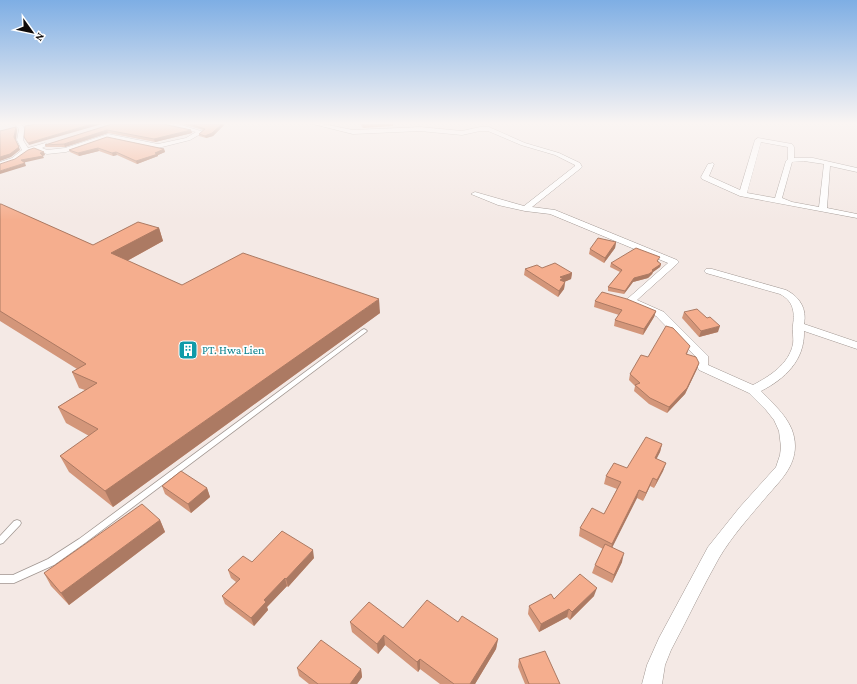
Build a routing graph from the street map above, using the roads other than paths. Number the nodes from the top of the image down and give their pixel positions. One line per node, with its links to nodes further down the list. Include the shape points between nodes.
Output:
1 (18, 156): 6 (street)
2 (559, 156): 13 (street, via 578,164 579,167)
3 (754, 156): 11 (street)
4 (791, 156): 5 (street)
5 (792, 160): 8 (street); 12 (street, via 789,161 780,187 778,199)
6 (0, 164)
7 (711, 164): 11 (street, via 705,177)
8 (827, 164): 9 (street); 14 (street)
9 (857, 170)
10 (475, 194): 13 (street)
11 (743, 194): 12 (street)
12 (781, 201): 14 (street)
13 (525, 209): 18 (street, via 552,212 674,262)
14 (823, 210): 15 (street)
15 (857, 216)
16 (709, 271): 19 (street, via 794,297 800,319)
17 (618, 298): 18 (street)
18 (630, 301): 22 (street, via 660,314 702,356 703,367)
19 (798, 326): 21 (street); 22 (street, via 798,344 787,368)
20 (364, 331): 25 (lane, via 82,541 51,562 14,579)
21 (857, 346)
22 (753, 390): 26 (street, via 774,410 783,424 788,440 786,460 781,470 730,529 714,552 665,644 656,664)
23 (17, 523): 24 (lane)
24 (0, 541)
25 (0, 579)
26 (652, 684)

